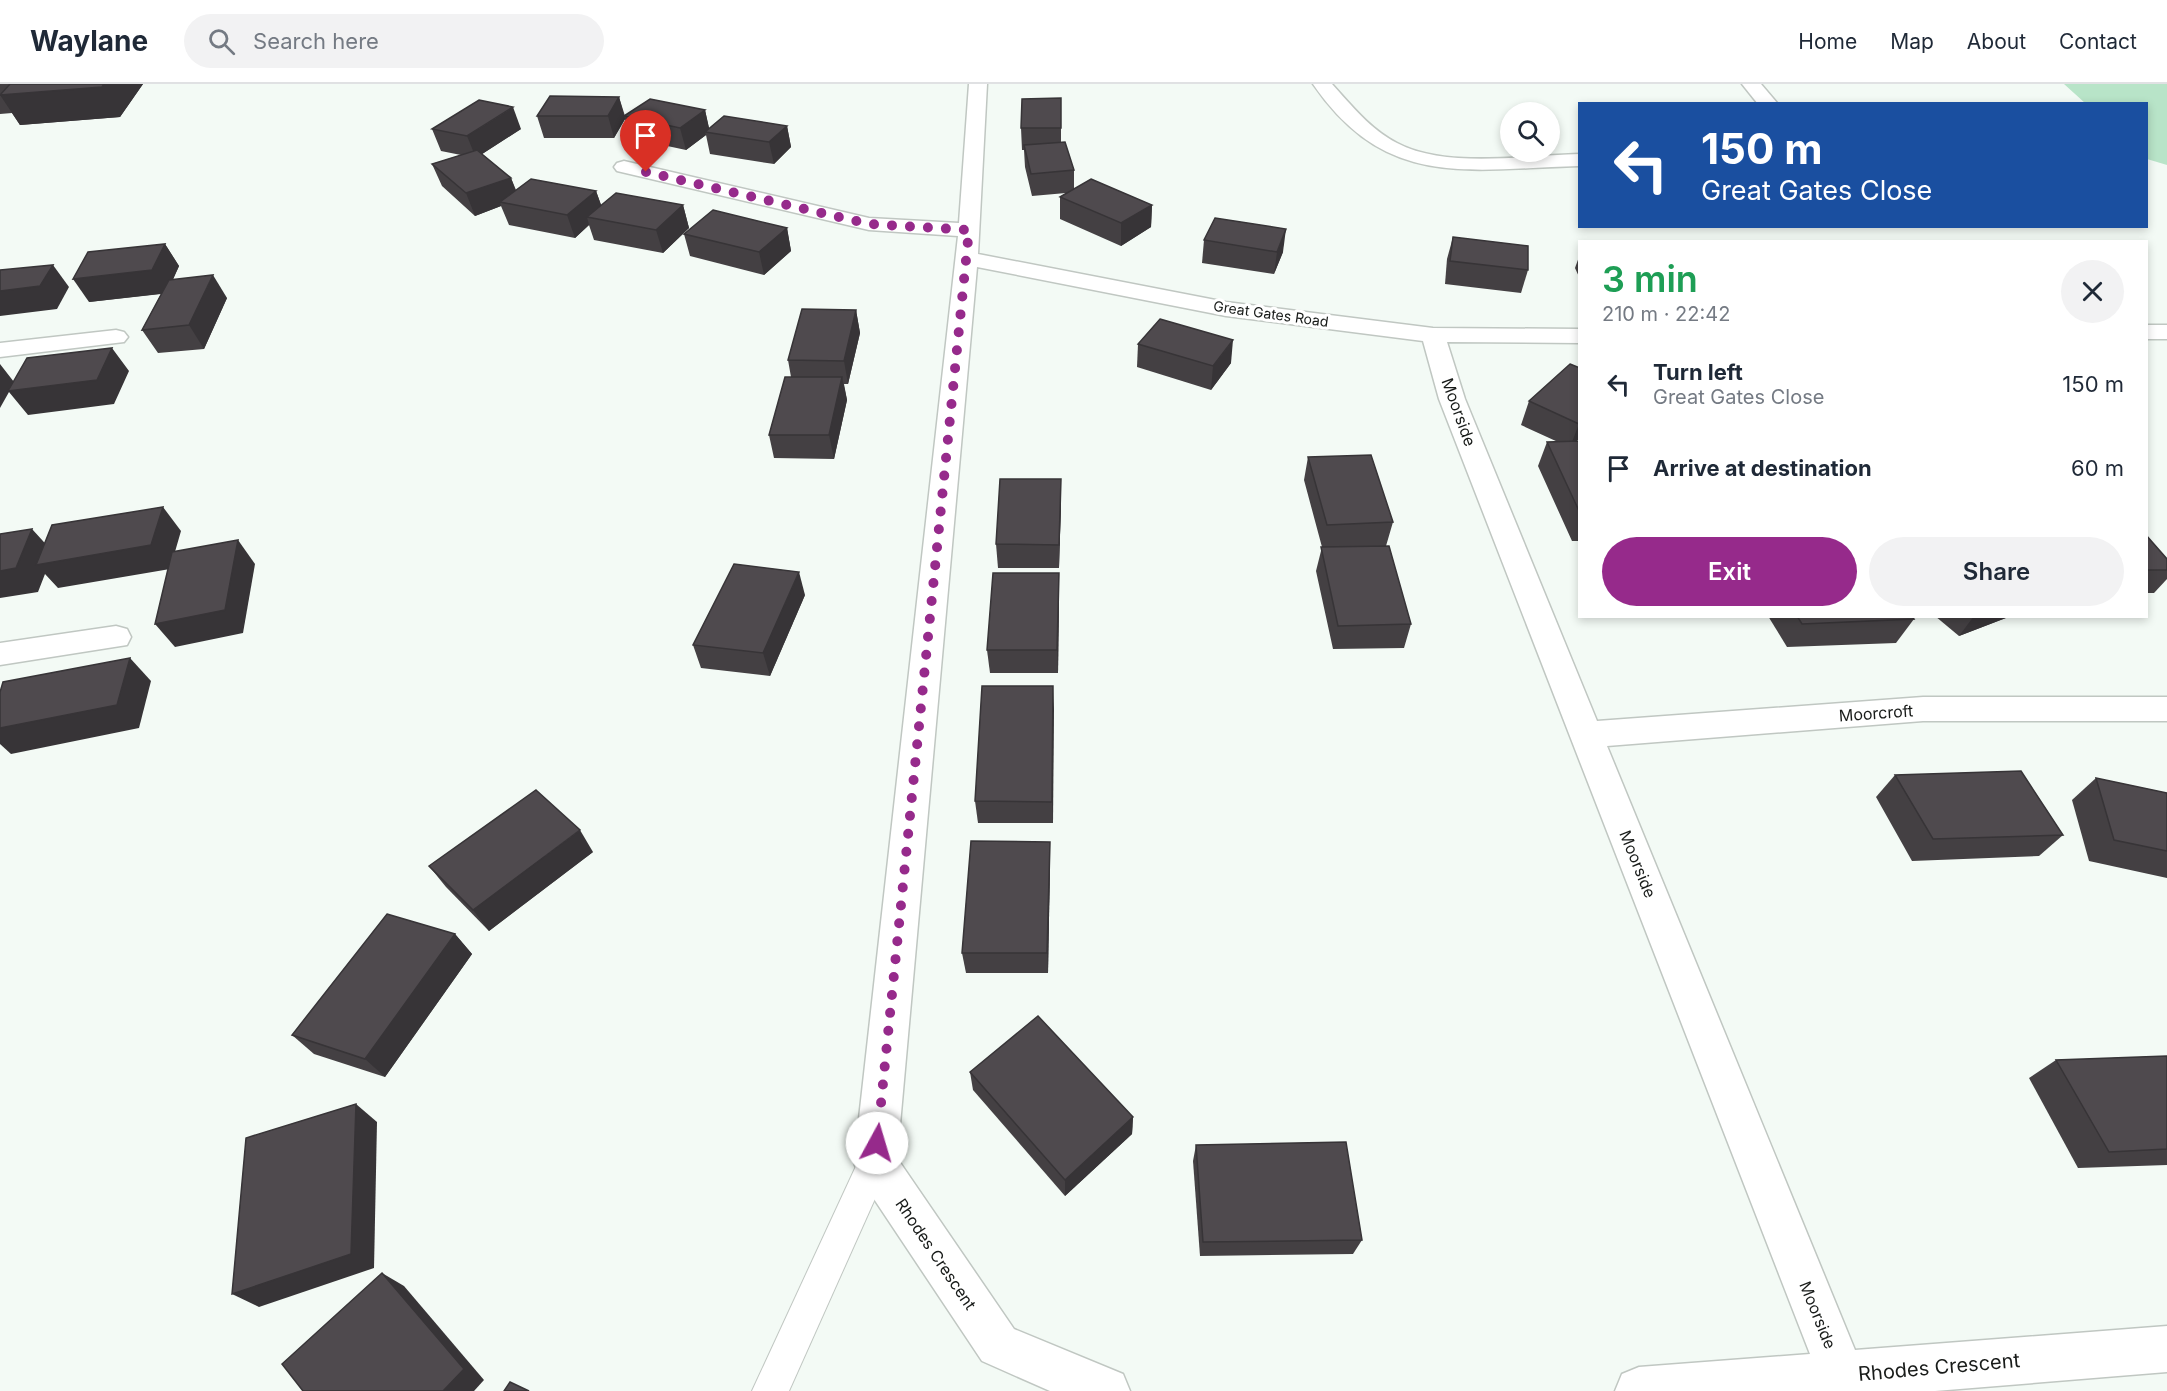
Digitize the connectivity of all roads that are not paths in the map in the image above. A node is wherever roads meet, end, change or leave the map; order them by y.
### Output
1 (978, 84) edge
2 (1322, 84) edge
3 (1751, 84) edge
4 (1767, 102) edge
5 (1578, 160) edge
6 (624, 167) dead end
7 (967, 244) junction
8 (2167, 332) edge
9 (2148, 333) edge
10 (1433, 335) junction
11 (1578, 336) edge
12 (116, 337) dead end
13 (0, 350) edge
14 (116, 636) dead end
15 (0, 654) edge
16 (2167, 709) edge
17 (1587, 735) junction
18 (874, 1163) junction
19 (2167, 1349) edge
20 (1845, 1383) edge
21 (770, 1391) edge
22 (1106, 1391) edge
23 (1639, 1391) edge

1 - 7 street
2 - 5 street
3 - 4 street
6 - 7 street, Great Gates Road
7 - 10 street, Great Gates Road
7 - 18 street
8 - 9 street
10 - 11 street, Great Gates Road
10 - 17 street, Moorside
12 - 13 street
14 - 15 street
16 - 17 street, Moorcroft
17 - 20 street, Moorside
18 - 21 lane
18 - 22 street, Rhodes Crescent
19 - 20 street, Rhodes Crescent
20 - 23 street, Rhodes Crescent

